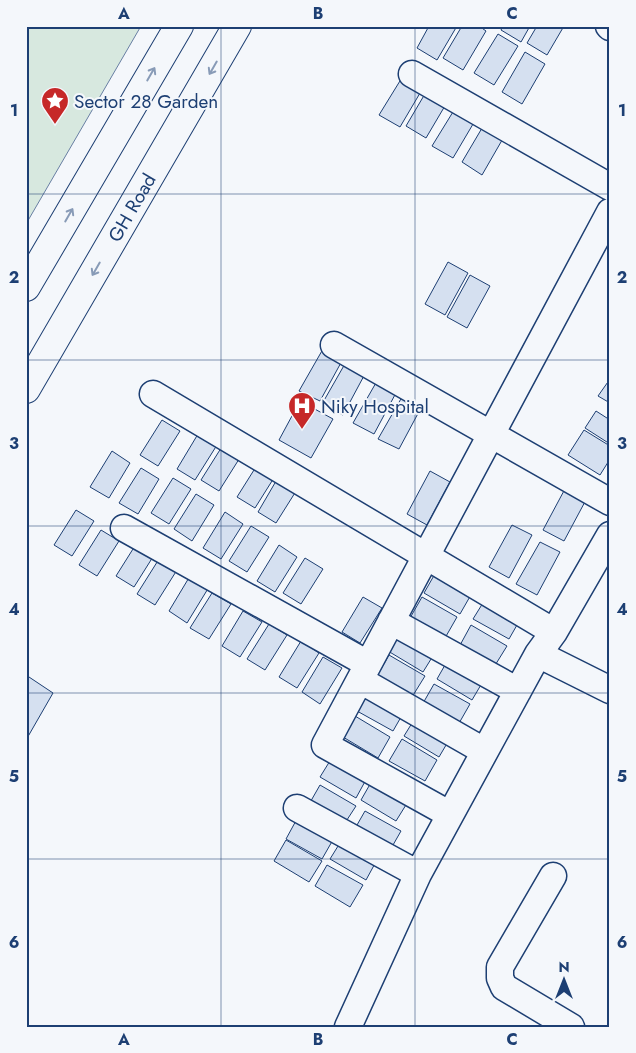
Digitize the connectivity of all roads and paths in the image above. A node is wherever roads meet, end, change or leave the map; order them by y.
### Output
1 (179, 26) edge
2 (237, 26) edge
3 (412, 74) dead end
4 (610, 187) edge
5 (610, 212) edge
6 (26, 287) edge
7 (334, 345) dead end
8 (26, 389) edge
9 (152, 394) dead end
10 (490, 435) junction
11 (610, 502) edge
12 (124, 528) dead end
13 (610, 535) edge
14 (425, 555) junction
15 (391, 620) junction
16 (554, 632) junction
17 (538, 654) junction
18 (364, 672) junction
19 (610, 690) edge
20 (518, 691) junction
21 (484, 751) junction
22 (297, 808) dead end
23 (449, 814) junction
24 (418, 874) junction
25 (553, 876) dead end
26 (348, 1027) edge
27 (571, 1027) edge

6 -> 1 main road
2 -> 8 main road, GH Road
3 - 4 street
5 - 10 street
7 - 10 street
9 - 14 street
10 - 11 street
10 - 14 street
12 - 18 street
13 - 16 street
14 - 15 street
14 - 16 street
15 - 18 street
15 - 20 street
16 - 17 street
17 - 19 street
17 - 20 street
18 - 21 street
18 - 23 street
20 - 21 street
21 - 23 street
22 - 24 street
23 - 24 street
24 - 26 street
25 - 27 street

